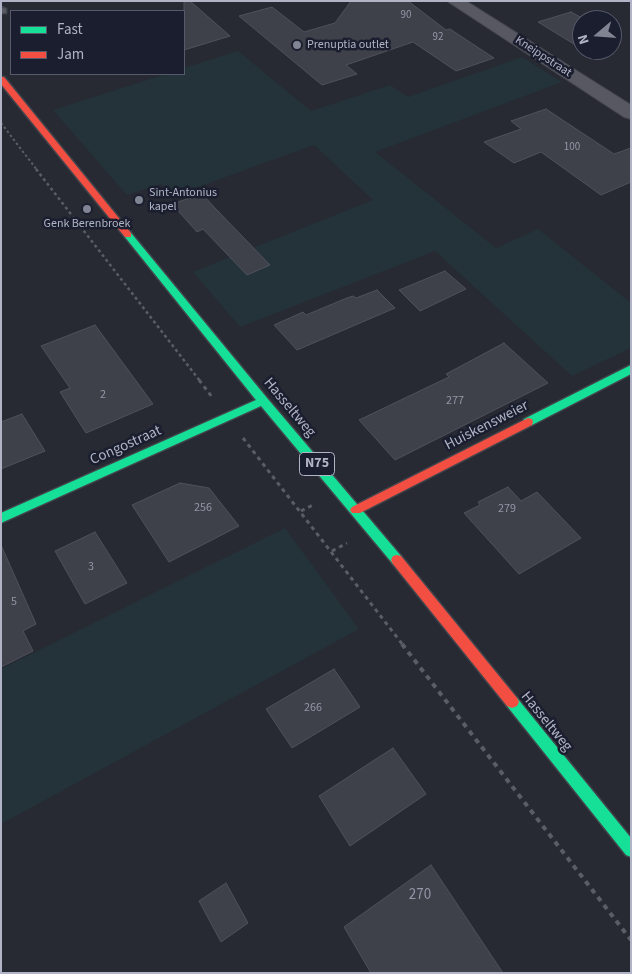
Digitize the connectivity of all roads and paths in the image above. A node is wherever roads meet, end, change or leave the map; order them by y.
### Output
1 (455, 1) edge
2 (1, 79) edge
3 (631, 113) edge
4 (1, 123) edge
5 (631, 369) edge
6 (214, 400) dead end
7 (263, 401) junction
8 (240, 433) dead end
9 (356, 510) junction
10 (1, 518) edge
11 (631, 850) edge
12 (631, 940) edge

1 - 3 street, Kneippstraat
2 - 7 main road, Hasseltweg / N75
4 - 6 path
5 - 9 main road, Huiskensweier
7 - 9 main road, Hasseltweg / N75
7 - 10 main road, Congostraat
8 - 12 path
9 - 11 main road, Hasseltweg / N75

